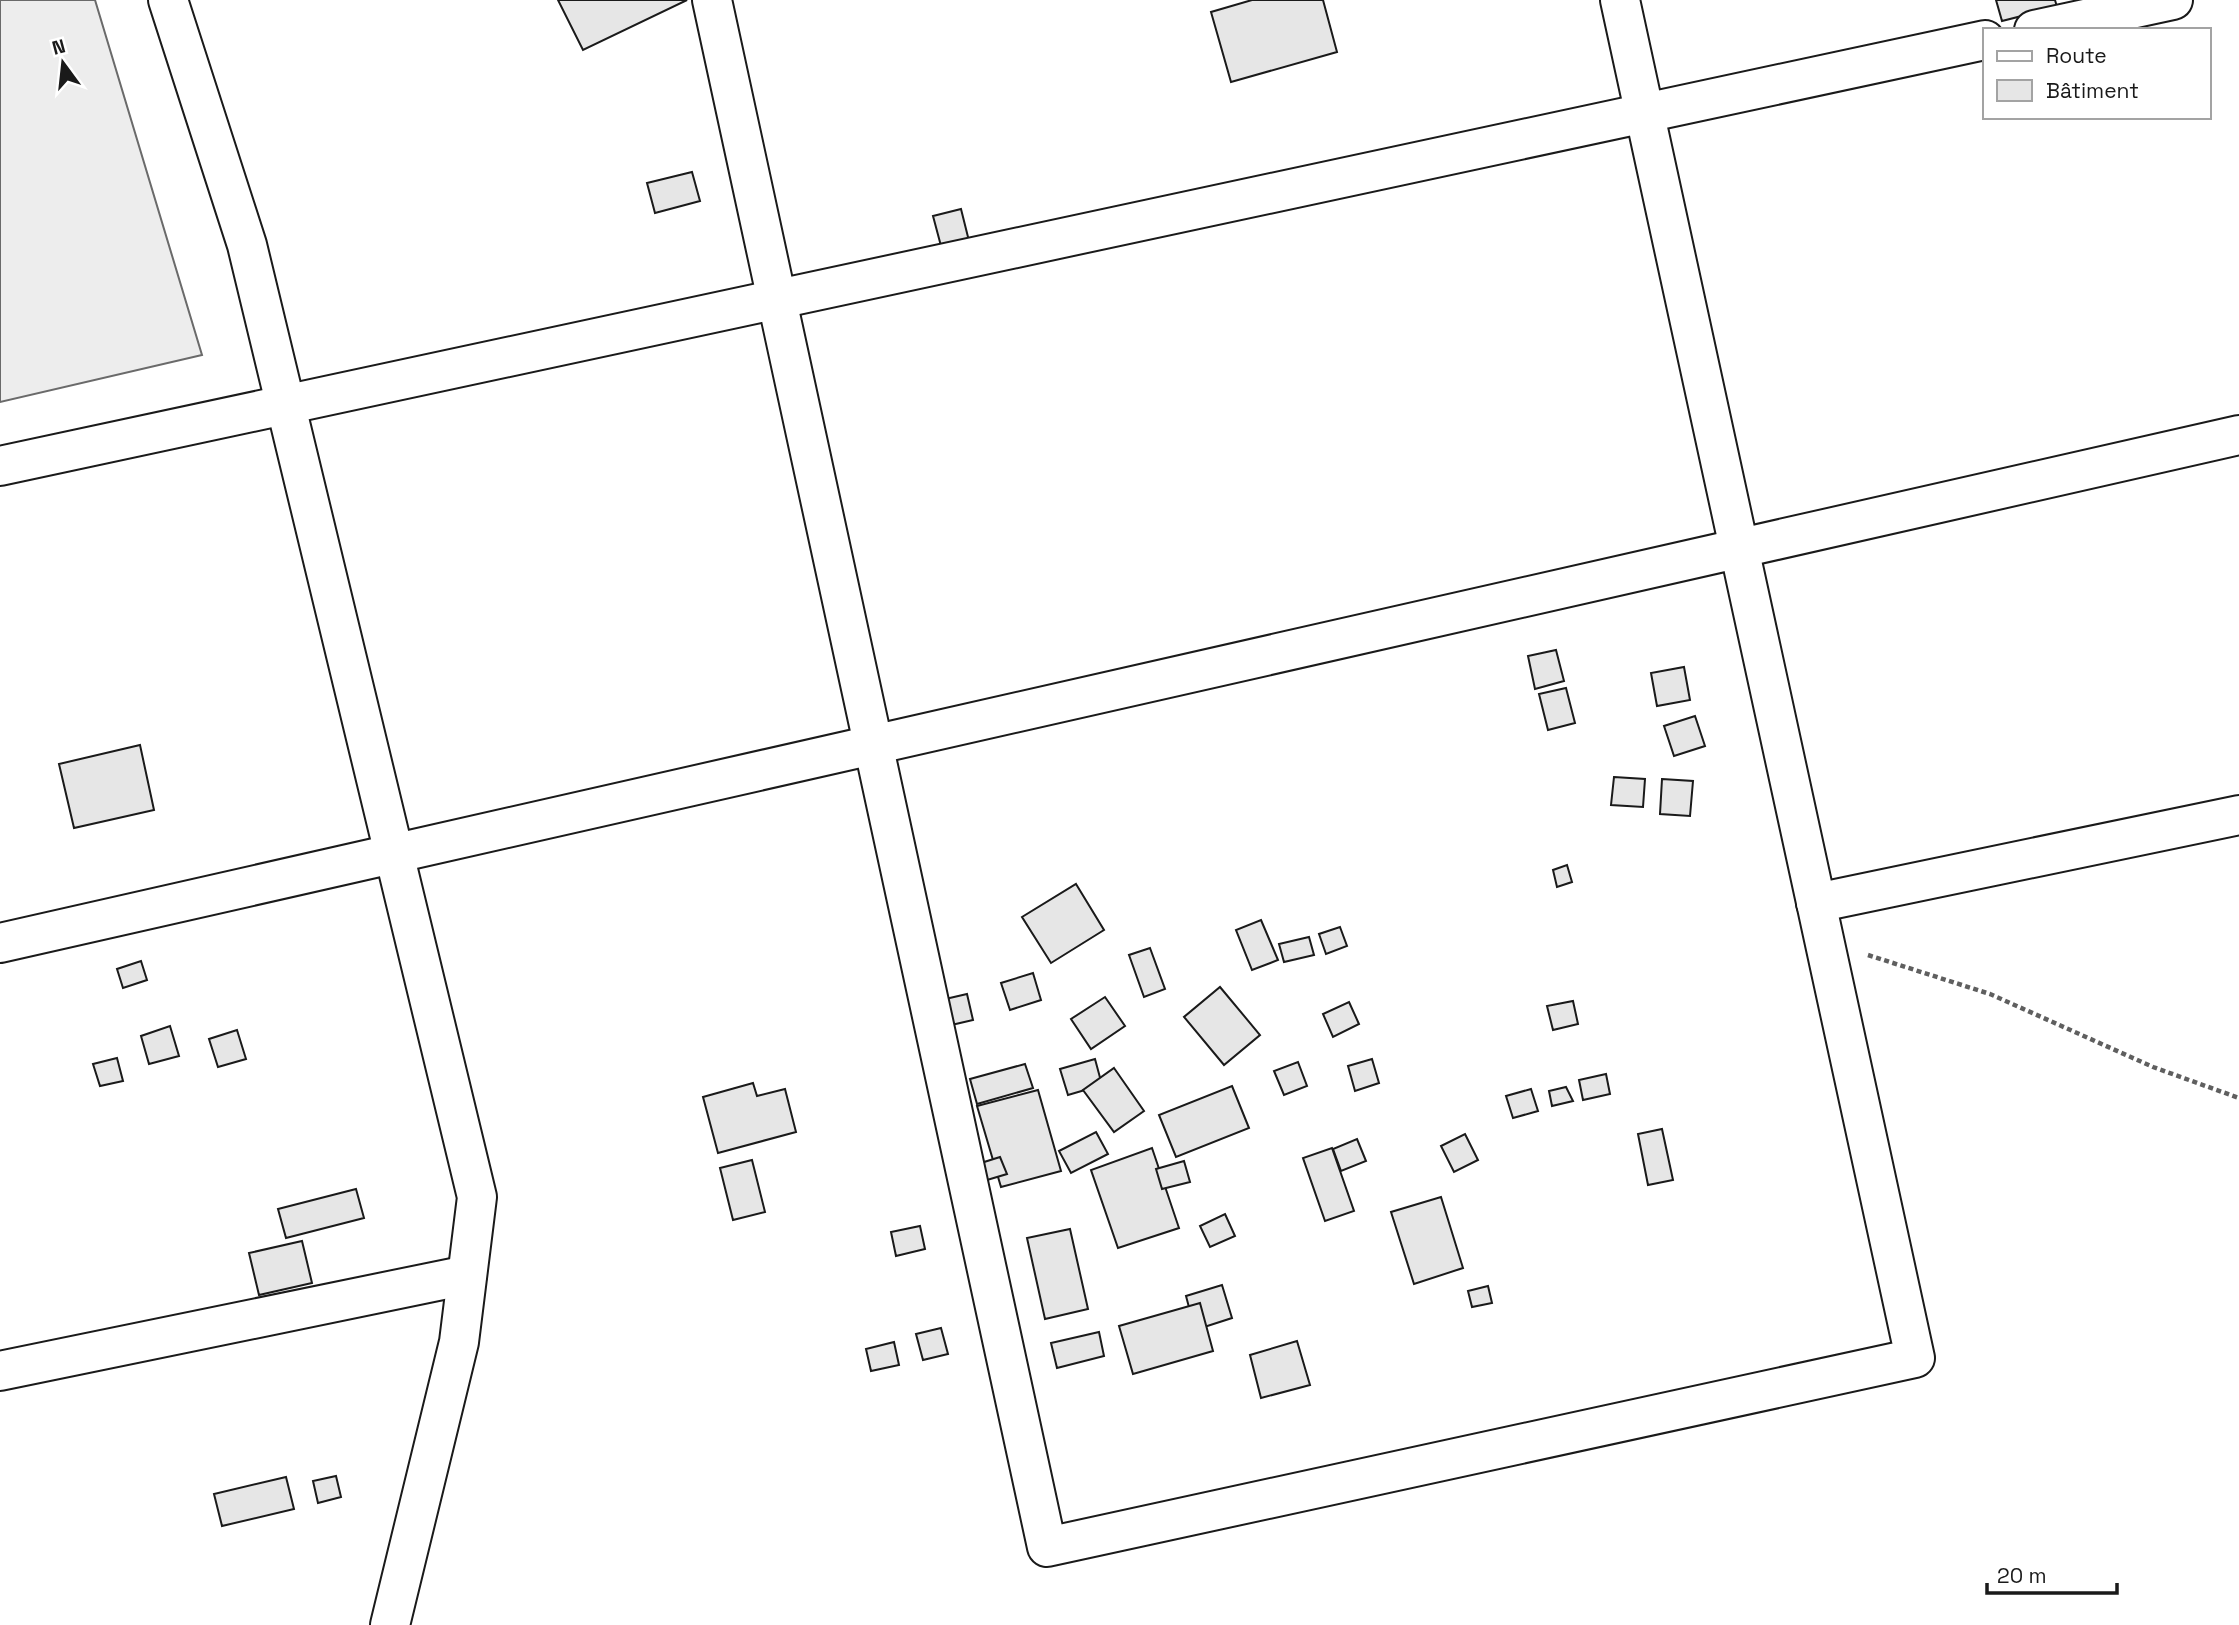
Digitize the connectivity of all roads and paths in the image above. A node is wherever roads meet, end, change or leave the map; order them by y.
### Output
1 (168, 0) edge
2 (712, 0) edge
3 (1620, 0) edge
4 (2173, 0) edge
5 (2091, 9) edge
6 (2039, 28) edge
7 (1983, 40) edge
8 (1645, 114) junction
9 (777, 299) junction
10 (285, 405) junction
11 (2239, 435) edge
12 (0, 466) edge
13 (1739, 548) junction
14 (873, 745) junction
15 (2239, 815) edge
16 (394, 854) junction
17 (1816, 903) junction
18 (1824, 941) junction
19 (0, 943) edge
20 (2239, 1098) edge
21 (467, 1275) junction
22 (0, 1371) edge
23 (390, 1625) edge

1 - 10 street
2 - 9 street
3 - 8 street
4 - 5 street
5 - 6 street
7 - 8 street
8 - 9 street
8 - 13 street
9 - 10 street
9 - 14 street
10 - 12 street
10 - 16 street
11 - 13 street
13 - 14 street
13 - 17 street
14 - 16 street
14 - 18 street
15 - 17 street
16 - 19 street
16 - 21 street
17 - 18 street
18 - 20 path
21 - 22 street
21 - 23 street

